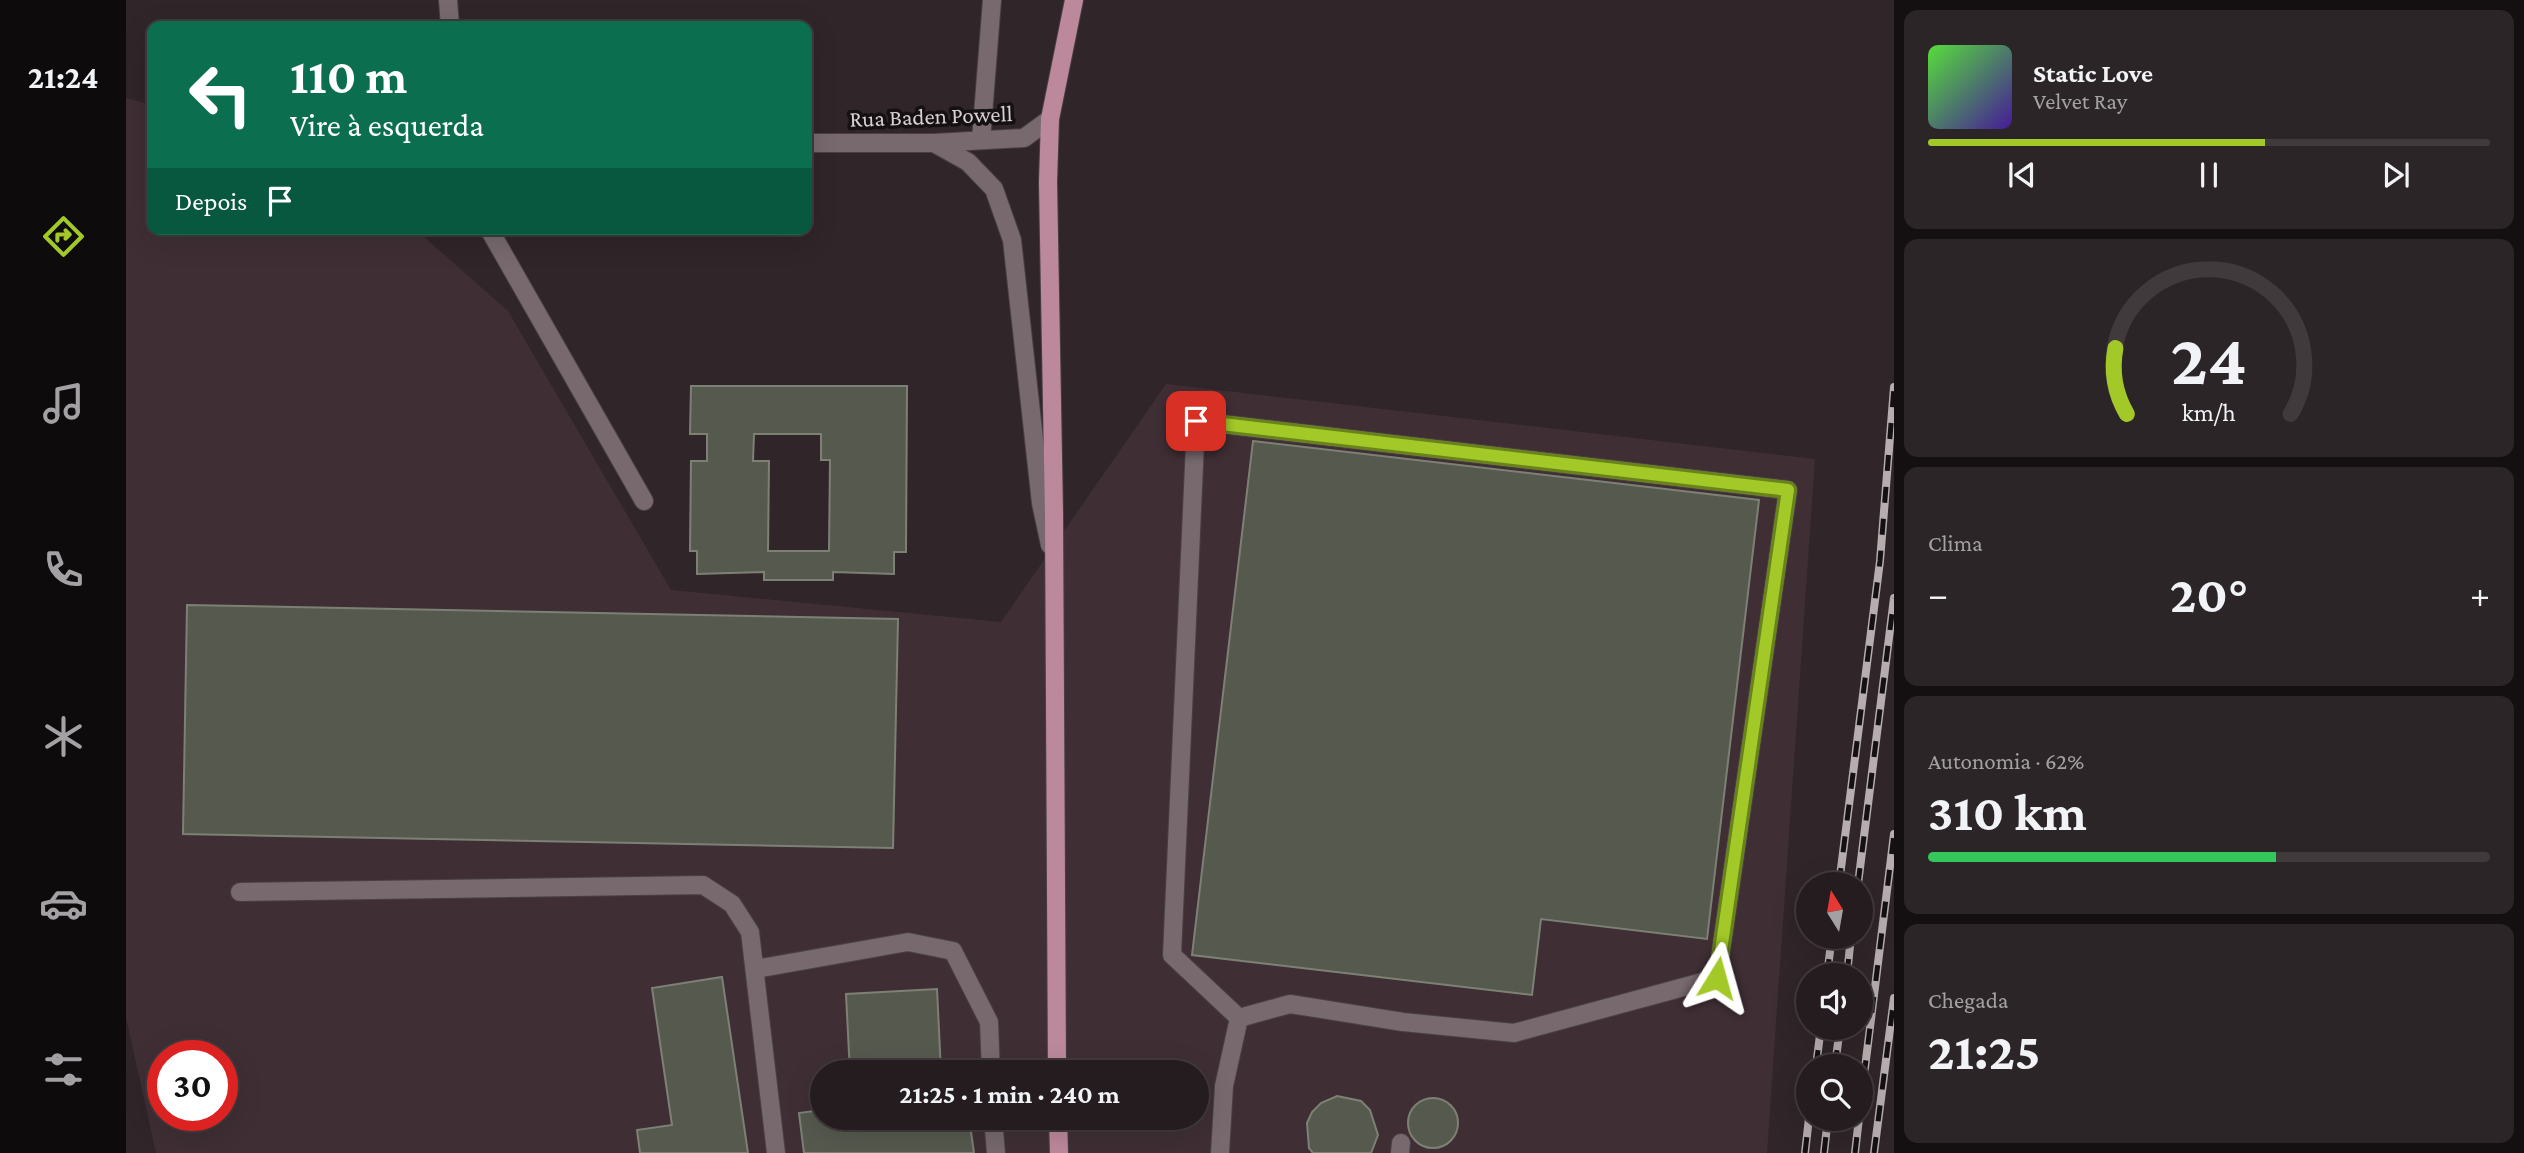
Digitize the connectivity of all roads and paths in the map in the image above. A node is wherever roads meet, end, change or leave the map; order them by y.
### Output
1 (448, 0) edge
2 (992, 0) edge
3 (1074, 0) edge
4 (450, 21) edge
5 (1050, 119) junction
6 (981, 140) junction
7 (812, 143) edge
8 (934, 143) junction
9 (492, 235) edge
10 (644, 501) dead end
11 (1054, 567) junction
12 (240, 892) dead end
13 (755, 969) junction
14 (1239, 1018) junction
15 (990, 1060) edge
16 (1057, 1060) edge
17 (994, 1130) edge
18 (1058, 1130) edge
19 (776, 1153) edge
20 (996, 1153) edge
21 (1059, 1153) edge
22 (1220, 1153) edge

1 - 4 street
2 - 6 street
3 - 5 main road
5 - 6 street, Rua Baden Powell
5 - 11 main road
6 - 8 street, Rua Baden Powell
7 - 8 street, Rua Baden Powell
8 - 11 street
9 - 10 street
11 - 16 main road
12 - 13 street
13 - 15 street
13 - 19 street
14 - 14 street
14 - 22 street
17 - 20 street
18 - 21 main road

